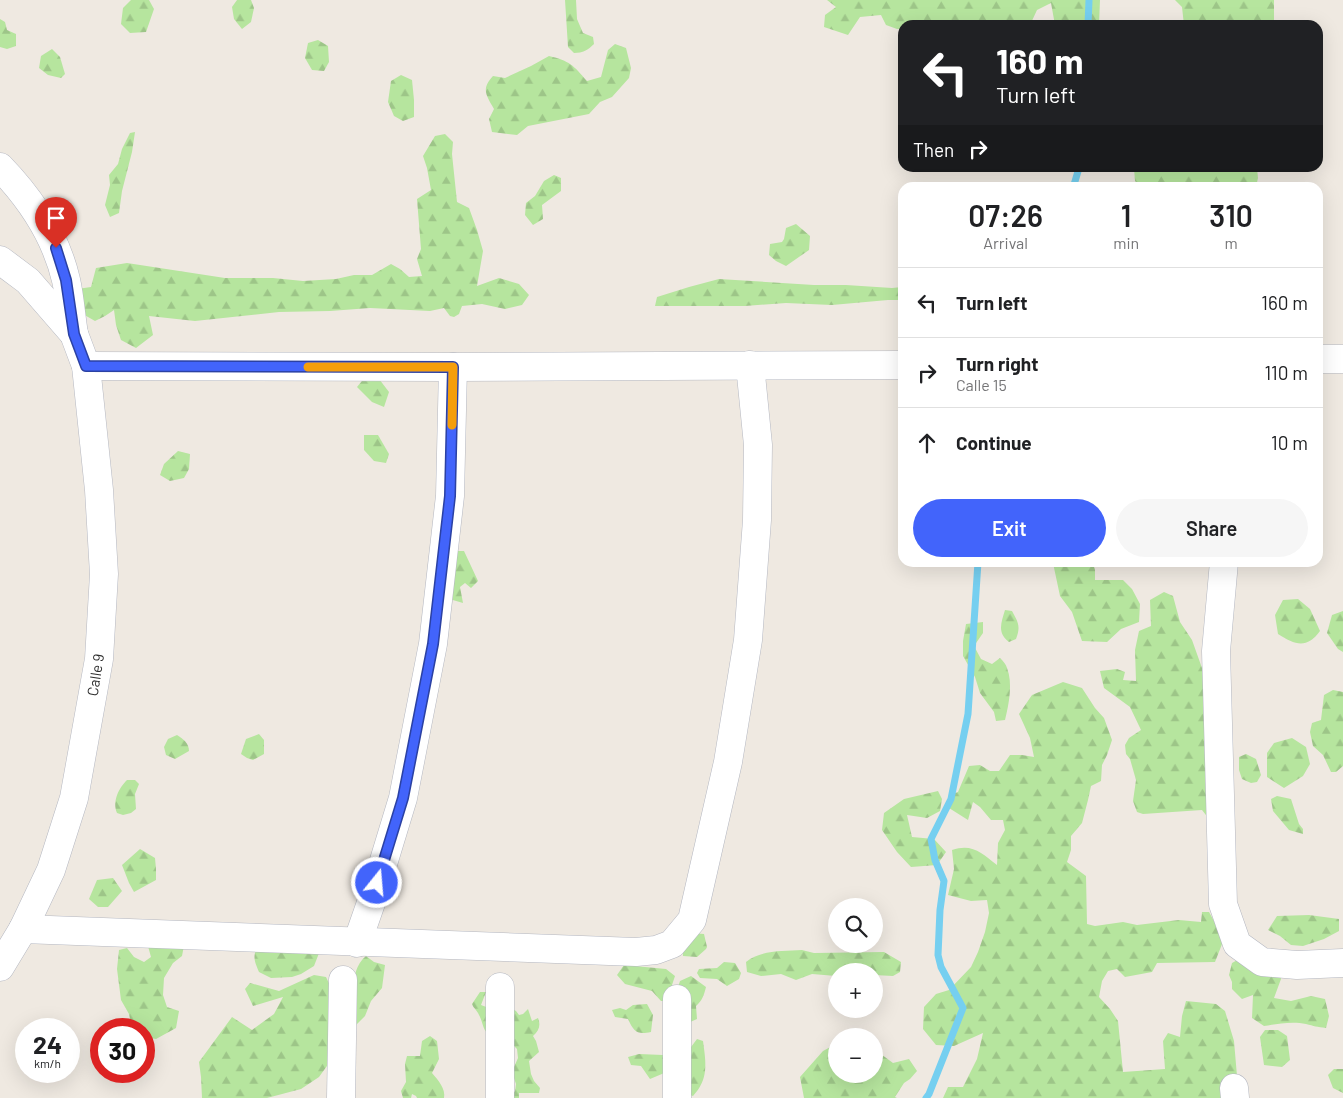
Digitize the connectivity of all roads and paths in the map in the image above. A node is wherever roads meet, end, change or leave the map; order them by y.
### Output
1 (0, 167) edge
2 (0, 260) edge
3 (74, 334) junction
4 (1323, 359) edge
5 (1343, 359) edge
6 (750, 365) junction
7 (898, 365) edge
8 (86, 366) junction
9 (453, 367) junction
10 (1224, 567) edge
11 (24, 929) junction
12 (358, 942) junction
13 (1343, 963) edge
14 (0, 967) edge
15 (343, 980) dead end
16 (500, 987) dead end
17 (677, 999) dead end
18 (341, 1098) edge
19 (500, 1098) edge
20 (678, 1098) edge

1 - 3 street
2 - 3 street
3 - 8 street, Calle 9
4 - 5 street
6 - 7 street
6 - 9 street
6 - 12 street
8 - 9 street
8 - 11 street, Calle 9
9 - 12 street
10 - 13 street
11 - 12 street
11 - 14 street, Calle 9
15 - 18 street
16 - 19 street
17 - 20 street

